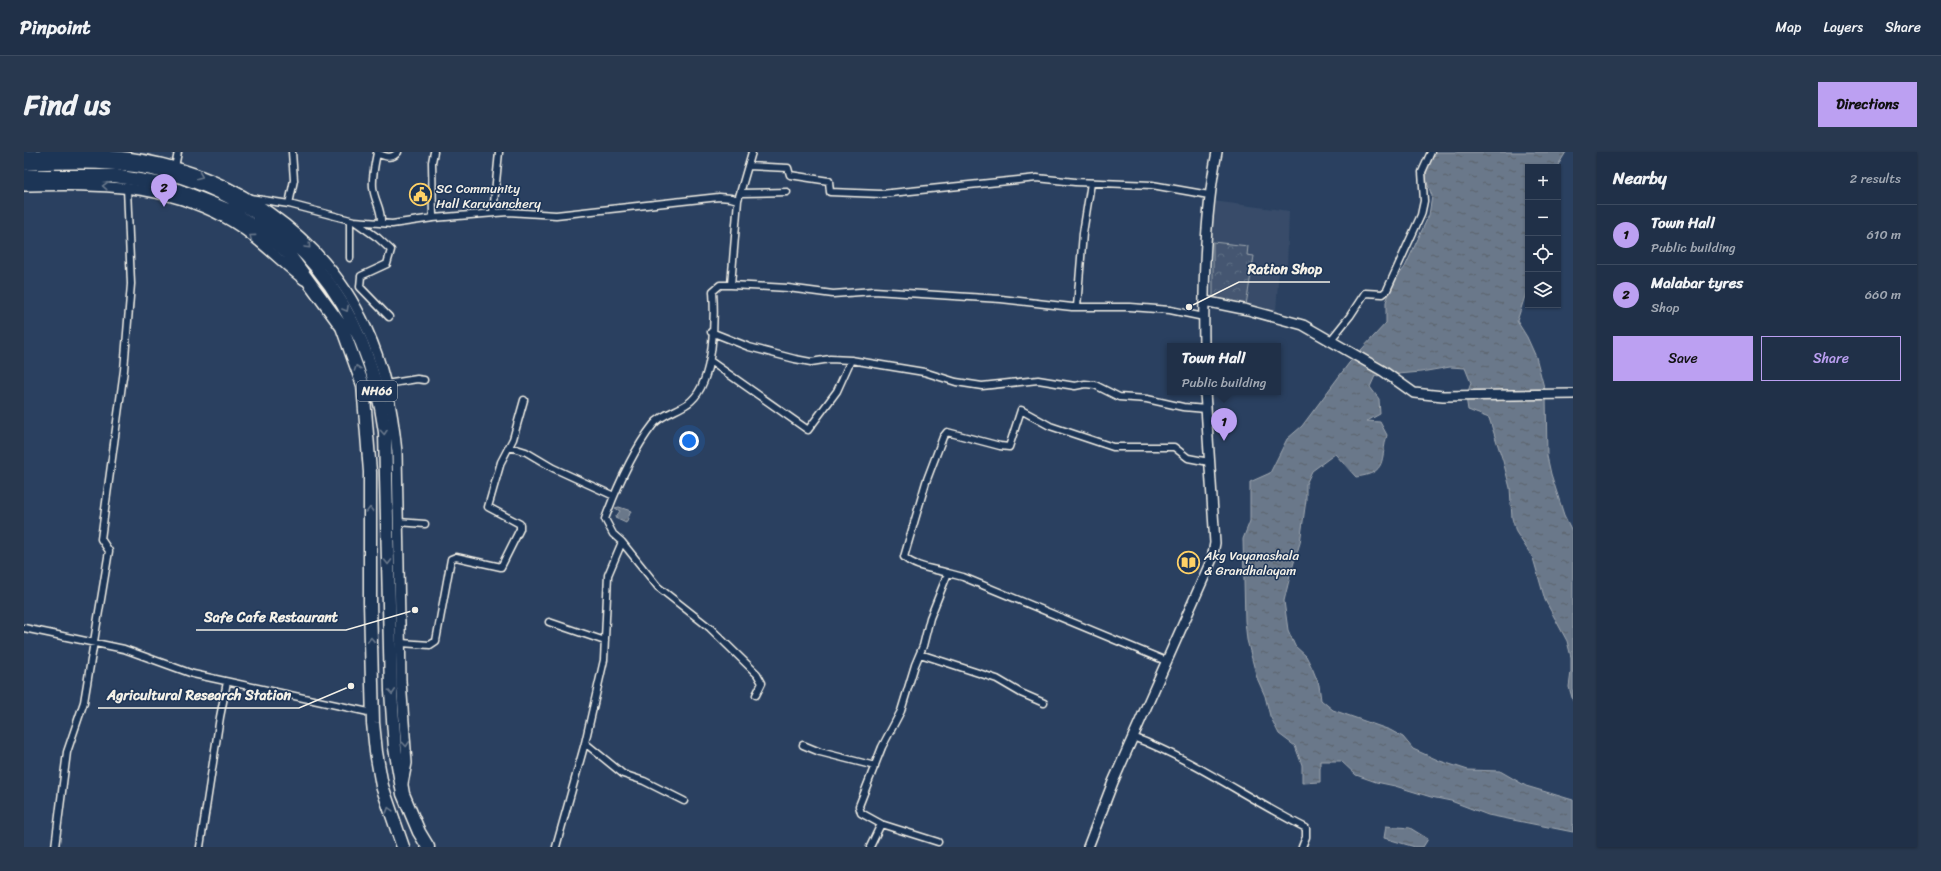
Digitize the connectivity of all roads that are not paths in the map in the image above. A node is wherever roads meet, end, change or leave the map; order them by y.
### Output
1 (178, 152) edge
2 (292, 152) edge
3 (398, 152) edge
4 (434, 152) edge
5 (499, 152) edge
6 (752, 152) edge
7 (1217, 152) edge
8 (1431, 152) edge
9 (79, 153) edge
10 (24, 155) edge
11 (24, 164) edge
12 (748, 166) junction
13 (175, 167) junction
14 (24, 176) edge
15 (1091, 183) junction
16 (24, 186) edge
17 (127, 188) junction
18 (787, 192) dead end
19 (741, 194) junction
20 (1209, 195) junction
21 (248, 198) junction
22 (738, 200) junction
23 (289, 204) junction
24 (493, 213) junction
25 (433, 218) junction
26 (352, 221) junction
27 (381, 223) junction
28 (350, 258) dead end
29 (732, 285) junction
30 (315, 288) junction
31 (1204, 301) junction
32 (1077, 307) junction
33 (389, 317) dead end
34 (1204, 317) junction
35 (711, 332) junction
36 (1330, 341) junction
37 (1204, 343) edge
38 (851, 360) junction
39 (710, 361) junction
40 (424, 380) dead end
41 (386, 384) junction
42 (1570, 394) edge
43 (1205, 395) edge
44 (524, 400) dead end
45 (1206, 409) junction
46 (510, 447) junction
47 (1209, 462) junction
48 (614, 496) junction
49 (398, 522) junction
50 (425, 524) dead end
51 (622, 542) junction
52 (948, 573) junction
53 (549, 622) dead end
54 (24, 628) edge
55 (605, 641) junction
56 (94, 642) junction
57 (401, 643) junction
58 (920, 654) junction
59 (1166, 660) junction
60 (227, 682) junction
61 (756, 696) dead end
62 (1044, 703) dead end
63 (373, 713) junction
64 (1133, 737) junction
65 (584, 743) junction
66 (803, 745) dead end
67 (875, 766) junction
68 (402, 788) junction
69 (684, 801) dead end
70 (881, 824) junction
71 (938, 842) dead end
72 (55, 847) edge
73 (200, 847) edge
74 (402, 847) edge
75 (428, 847) edge
76 (556, 847) edge
77 (870, 847) edge
78 (1088, 847) edge
79 (1302, 847) edge

1 - 13 street
2 - 23 street
3 - 27 street
4 - 25 street
5 - 24 street
6 - 12 street
7 - 20 street
8 - 36 street
9 - 10 street
9 - 13 street
11 -> 68 highway, NH66
12 - 15 street
12 - 19 street
13 -> 21 street
14 - 30 highway, NH66
15 - 20 street
15 - 32 street
17 -> 16 street
30 -> 17 street
17 - 56 street
18 - 19 street
19 - 22 street
20 - 31 street
21 - 23 street
21 -> 41 street
22 - 24 street
22 - 29 street
23 - 26 street
24 - 25 street
25 - 27 street
26 - 27 street
26 - 28 street
26 - 33 street
29 - 32 street
29 - 35 street
63 -> 30 highway, NH66
31 - 34 street
31 - 36 street
32 - 34 street
34 - 37 street
35 - 38 street
35 - 39 street
36 - 42 street
38 - 39 street
38 - 45 street
39 - 48 street
40 - 41 street
41 - 49 street
43 - 45 street
44 - 46 street
45 - 47 street
46 - 48 street
46 - 57 street
47 - 52 street
47 - 59 street
48 - 51 street
49 - 50 street
49 - 57 street
51 - 55 street
51 - 61 street
52 - 58 street
52 - 59 street
53 - 55 street
54 - 56 street
55 - 65 street
56 - 60 street
56 - 72 street
57 -> 68 street
58 - 62 street
58 - 67 street
59 - 64 street
60 - 63 street
60 - 73 street
74 -> 63 highway, NH66
64 - 78 street
64 - 79 street
65 - 69 street
65 - 76 street
66 - 67 street
67 - 70 street
68 - 75 highway, NH66
70 - 71 street
70 - 77 street

